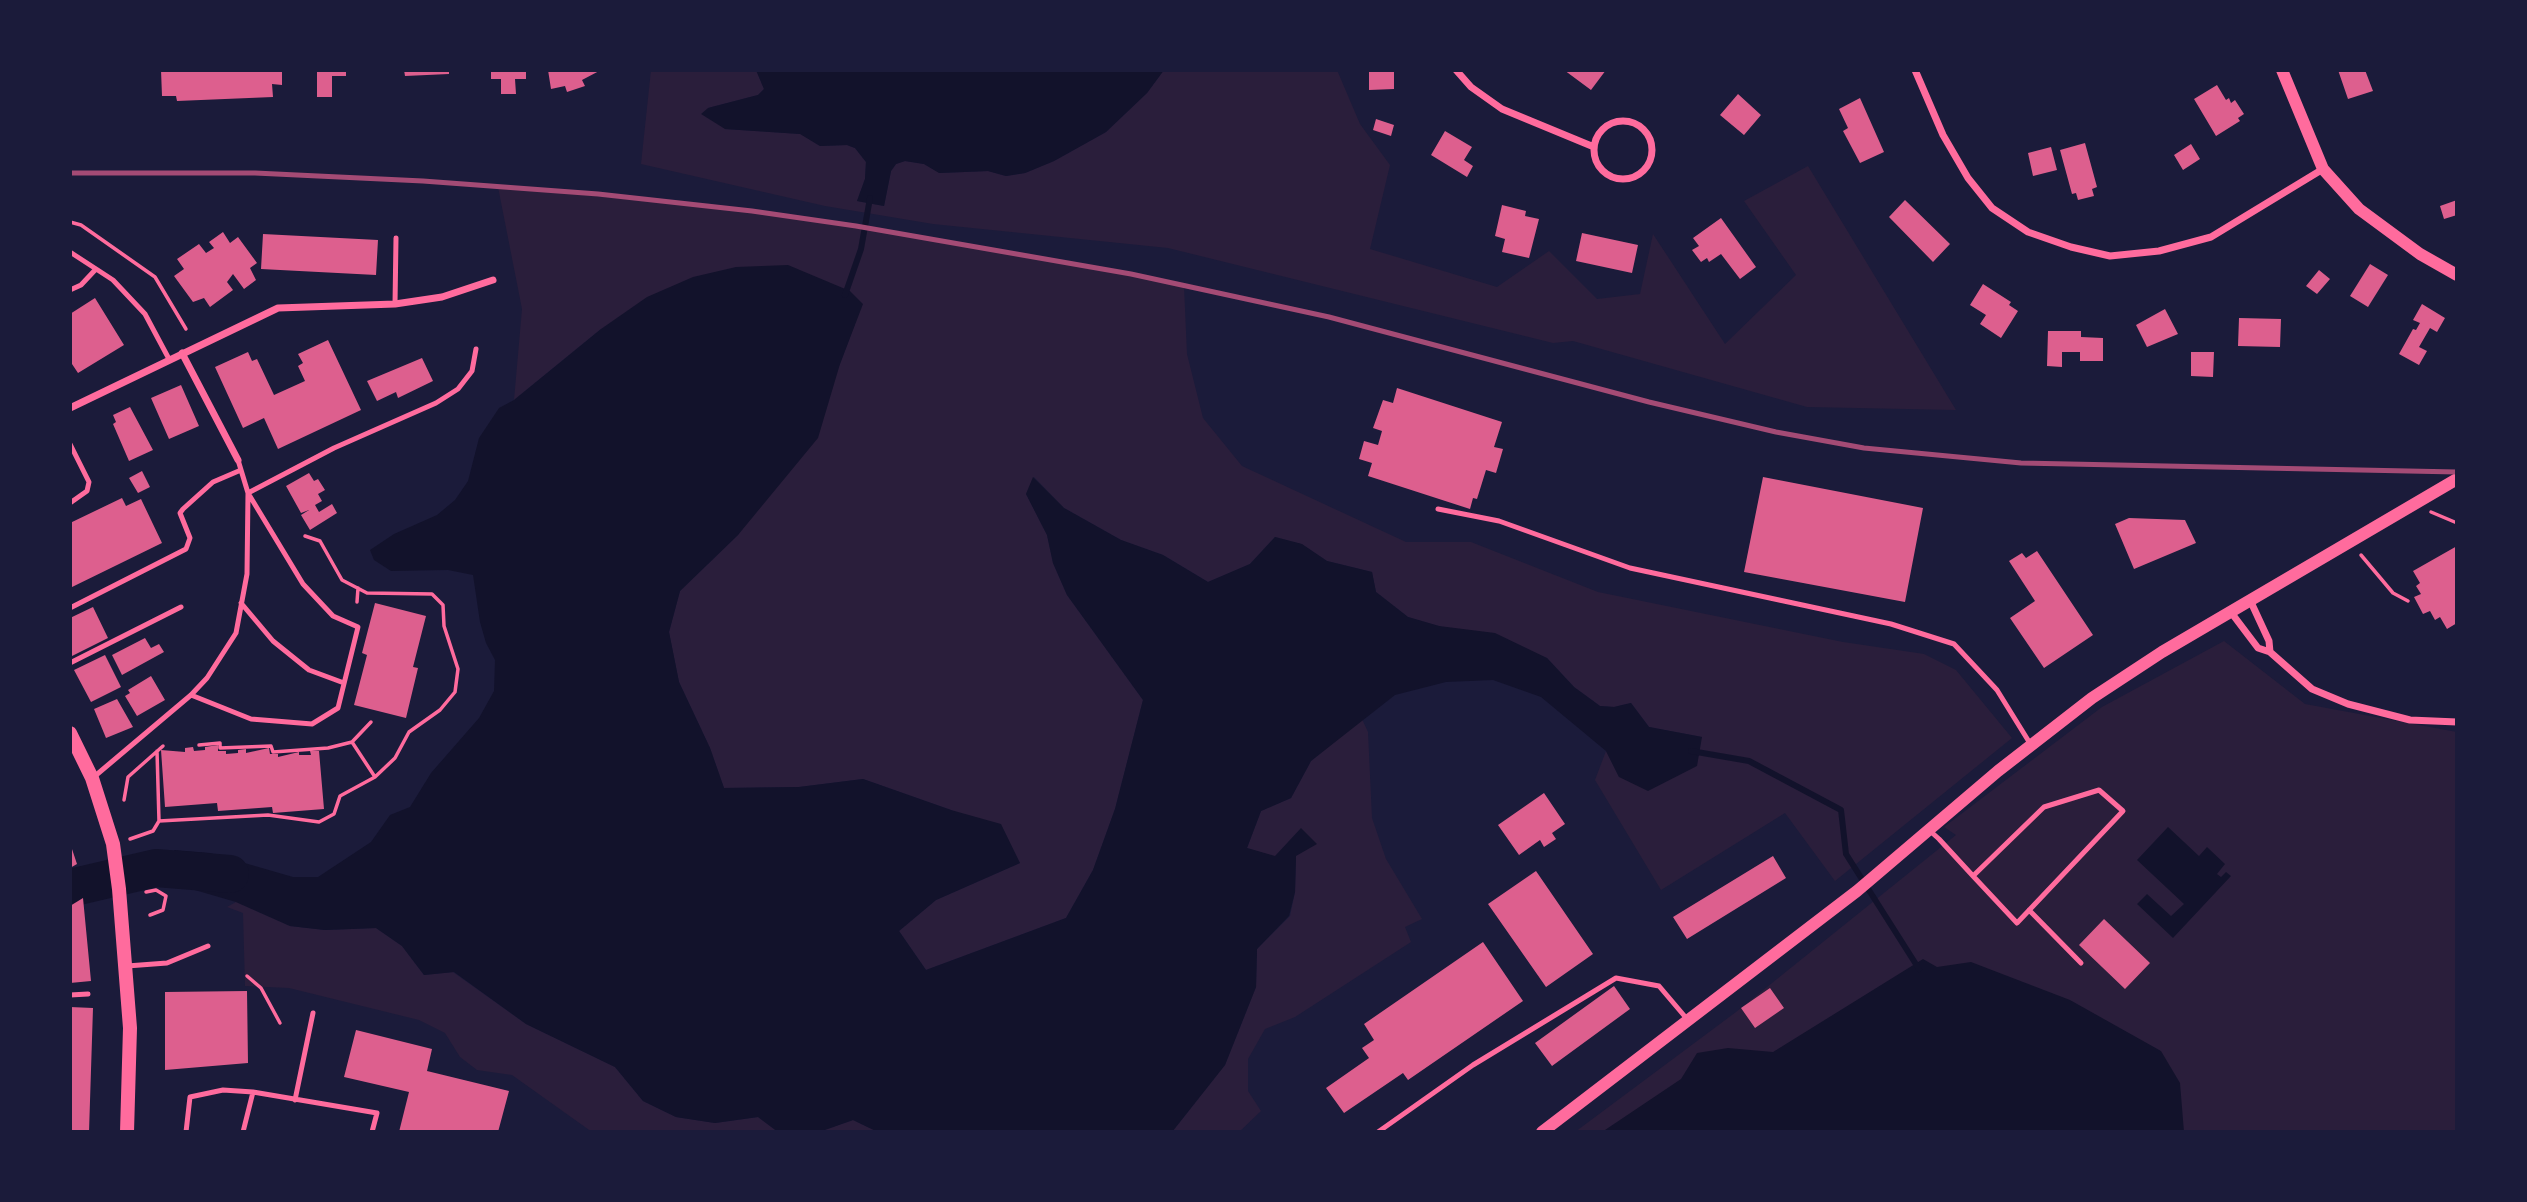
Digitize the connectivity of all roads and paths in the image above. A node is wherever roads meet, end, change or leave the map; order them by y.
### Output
1 (1456, 70) edge
2 (1915, 70) edge
3 (2282, 70) edge
4 (1594, 147) junction
5 (2323, 169) junction
6 (70, 222) edge
7 (396, 238) dead end
8 (70, 252) edge
9 (96, 269) junction
10 (2457, 275) edge
11 (493, 280) dead end
12 (70, 290) edge
13 (395, 304) junction
14 (187, 329) dead end
15 (476, 349) dead end
16 (183, 353) junction
17 (169, 359) junction
18 (70, 408) edge
19 (70, 444) edge
20 (237, 460) joint
21 (241, 470) junction
22 (2457, 479) edge
23 (248, 493) junction
24 (70, 503) edge
25 (1438, 509) dead end
26 (2429, 511) dead end
27 (2457, 523) edge
28 (2357, 551) dead end
29 (358, 588) dead end
30 (2250, 600) junction
31 (357, 601) dead end
32 (2408, 601) dead end
33 (241, 603) junction
34 (181, 607) dead end
35 (70, 608) edge
36 (2230, 611) junction
37 (2270, 652) junction
38 (70, 663) edge
39 (344, 683) junction
40 (191, 695) junction
41 (371, 722) dead end
42 (2457, 722) edge
43 (70, 733) edge
44 (352, 742) junction
45 (199, 745) dead end
46 (2031, 745) junction
47 (163, 746) dead end
48 (157, 751) junction
49 (375, 777) dead end
50 (92, 778) junction
51 (124, 800) dead end
52 (159, 821) dead end
53 (1930, 830) junction
54 (1973, 876) junction
55 (146, 892) dead end
56 (2029, 910) junction
57 (150, 915) dead end
58 (208, 946) dead end
59 (2081, 963) dead end
60 (127, 966) junction
61 (247, 976) dead end
62 (88, 994) dead end
63 (70, 996) edge
64 (313, 1013) dead end
65 (1689, 1022) junction
66 (280, 1023) dead end
67 (253, 1093) junction
68 (295, 1100) junction
69 (127, 1132) edge
70 (186, 1132) edge
71 (243, 1132) edge
72 (372, 1132) edge
73 (1378, 1132) edge
74 (1542, 1132) edge

1 - 4 street
2 - 5 street
3 - 5 street
4 - 4 street
5 - 10 street
6 - 14 path
7 - 13 lane
8 - 9 lane
9 - 12 lane
9 - 17 lane
11 - 13 street
13 - 16 street
15 - 23 lane
16 - 17 street
16 - 20 street
17 - 18 street
19 - 24 lane
20 - 21 lane
21 - 23 lane
21 - 35 lane
22 - 30 street
23 - 33 lane
23 - 39 lane
25 - 46 lane
26 - 27 path
28 - 32 path
29 - 31 path
30 - 36 street
30 - 37 street
33 - 39 lane
33 - 40 lane
34 - 38 lane
36 - 37 street
36 - 46 street
37 - 42 street
39 - 40 lane
40 - 50 lane
41 - 44 path
43 - 50 main road
44 - 45 path
44 - 49 path
46 - 53 street
47 - 48 path
48 - 51 path
48 - 52 path
50 - 60 main road
53 - 54 lane
53 - 65 street
54 - 56 lane
54 - 56 lane
55 - 57 path
56 - 59 lane
58 - 60 lane
60 - 69 main road
61 - 66 path
62 - 63 lane
64 - 68 lane
65 - 73 lane
65 - 74 street
67 - 68 lane
67 - 70 lane
67 - 71 lane
68 - 72 lane

